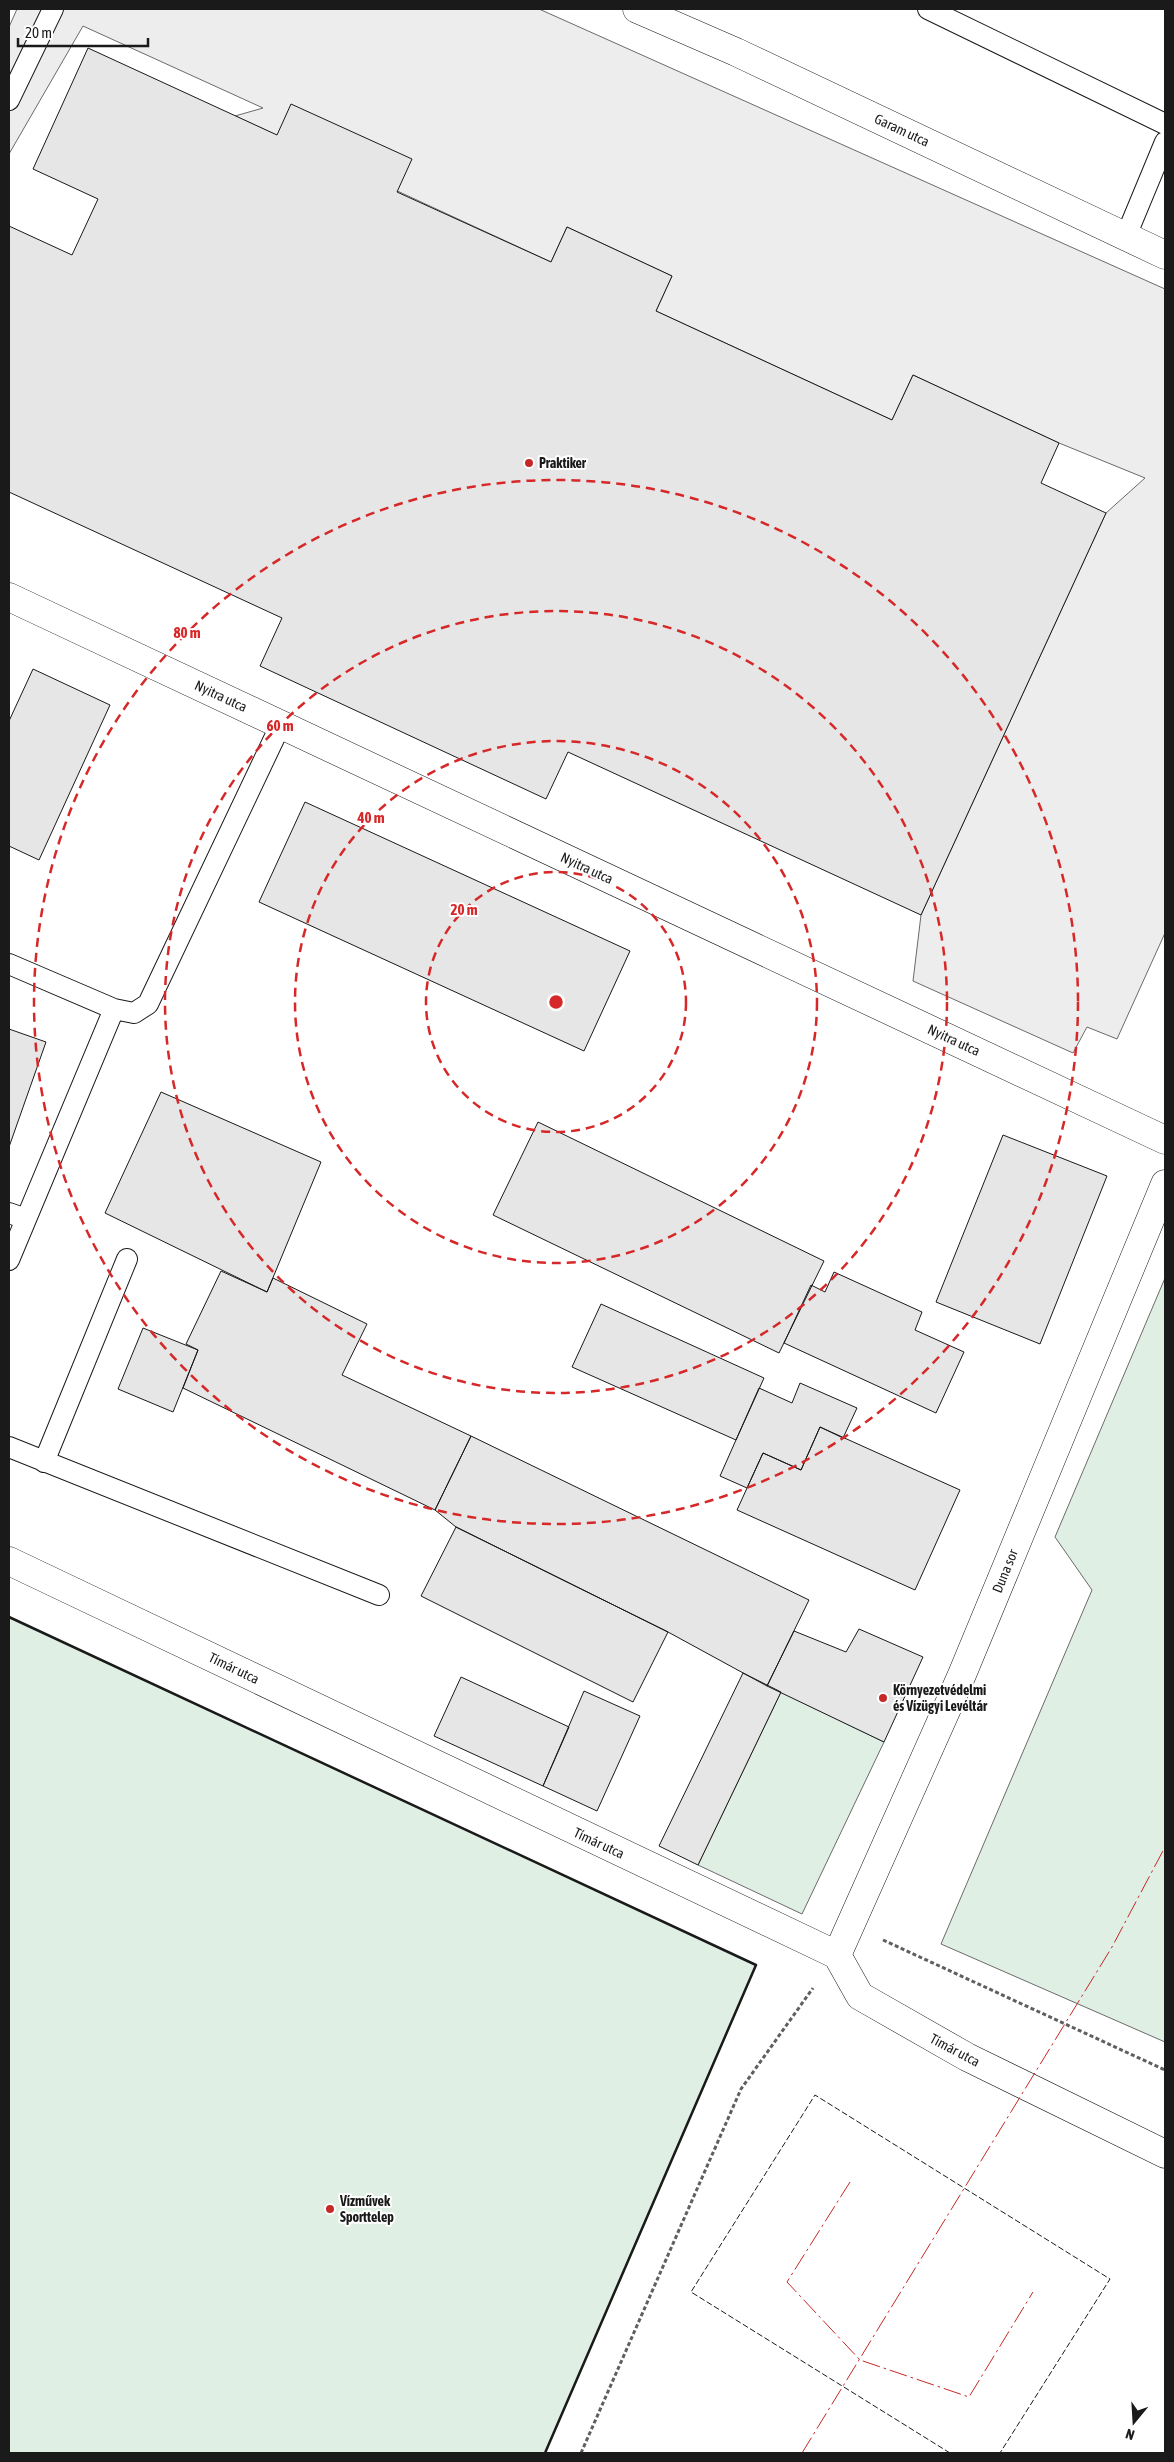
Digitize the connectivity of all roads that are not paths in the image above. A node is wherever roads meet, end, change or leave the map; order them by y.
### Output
1 (53, 9) edge
2 (638, 9) edge
3 (928, 9) edge
4 (9, 100) edge
5 (1165, 124) edge
6 (1165, 142) edge
7 (1126, 236) junction
8 (1165, 254) edge
9 (9, 597) edge
10 (281, 724) junction
11 (9, 964) edge
12 (114, 1009) junction
13 (1165, 1140) edge
14 (1165, 1184) edge
15 (18, 1216) edge
16 (127, 1259) dead end
17 (9, 1260) edge
18 (9, 1447) edge
19 (44, 1462) junction
20 (9, 1561) edge
21 (379, 1595) dead end
22 (837, 1955) junction
23 (1165, 2154) edge

1 - 4 lane
2 - 7 street, Garam utca
3 - 5 lane
6 - 7 lane
7 - 8 street, Garam utca
9 - 10 street, Nyitra utca
10 - 12 lane
10 - 13 street, Nyitra utca
11 - 12 lane
12 - 15 lane
14 - 22 street, Duna sor
15 - 17 lane
16 - 19 lane
18 - 19 lane
19 - 21 lane
20 - 22 street, Tímár utca
22 - 23 street, Tímár utca

